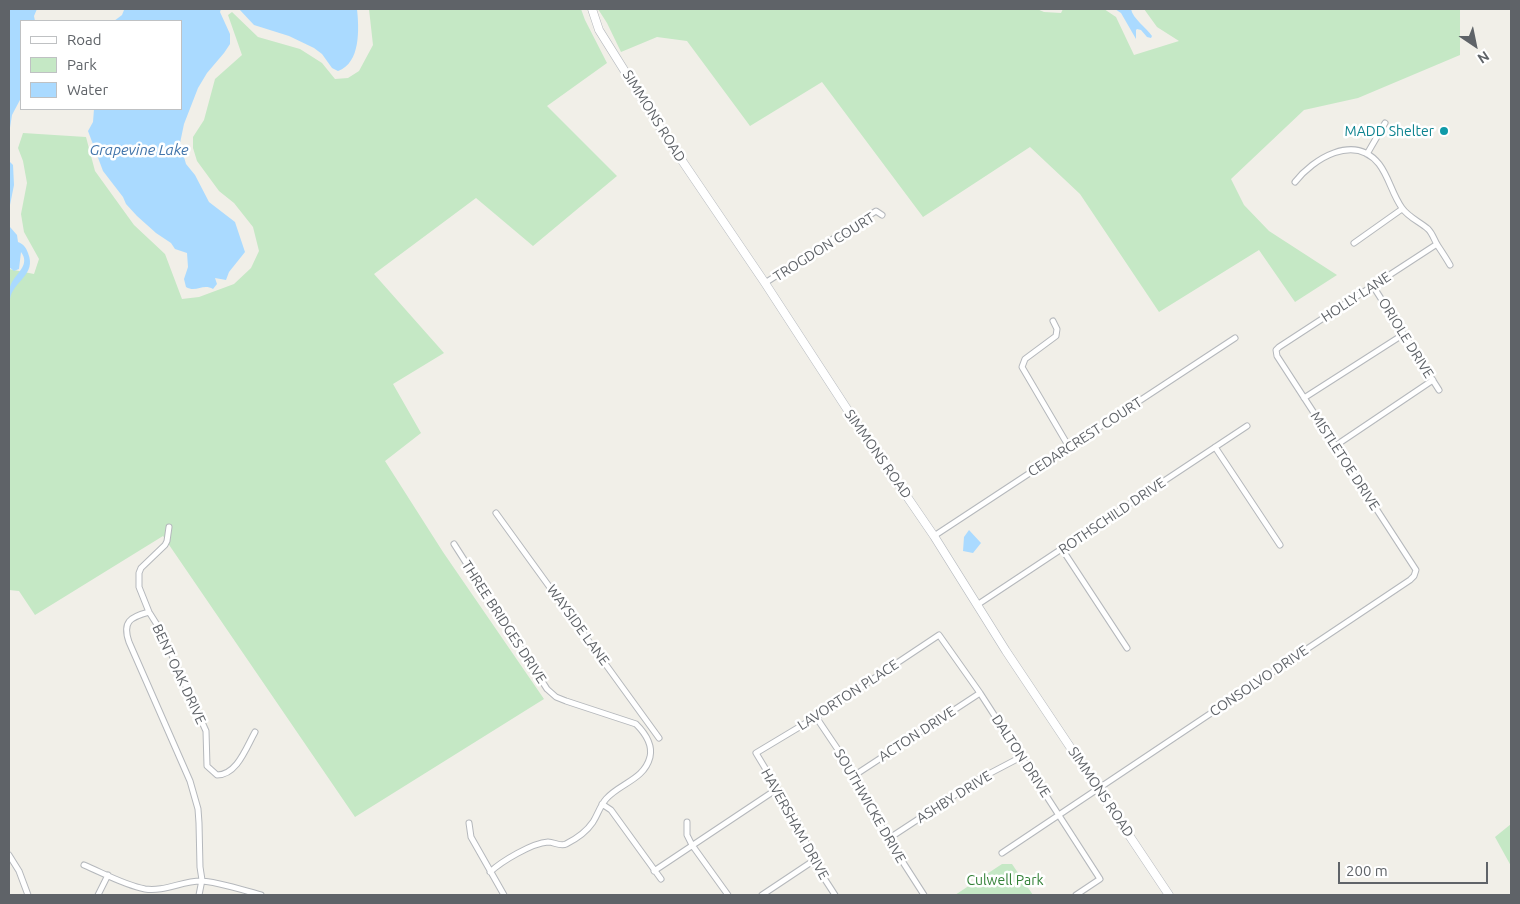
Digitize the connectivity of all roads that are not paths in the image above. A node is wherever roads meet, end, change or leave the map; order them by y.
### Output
1 (592, 9) edge
2 (1385, 123) dead end
3 (1367, 154) junction
4 (1295, 182) dead end
5 (1402, 209) junction
6 (882, 215) dead end
7 (1354, 243) dead end
8 (1437, 244) junction
9 (1450, 265) dead end
10 (765, 283) junction
11 (1373, 286) junction
12 (1053, 321) dead end
13 (1404, 334) junction
14 (1235, 338) dead end
15 (1276, 350) joint
16 (1433, 380) junction
17 (1439, 390) dead end
18 (1304, 398) junction
19 (1247, 426) dead end
20 (1335, 446) junction
21 (1069, 447) junction
22 (1215, 447) junction
23 (496, 513) dead end
24 (169, 527) dead end
25 (934, 536) junction
26 (454, 544) dead end
27 (1280, 545) dead end
28 (1062, 549) junction
29 (1416, 570) joint
30 (977, 605) junction
31 (149, 612) junction
32 (939, 635) joint
33 (1127, 648) dead end
34 (980, 694) junction
35 (816, 717) junction
36 (255, 732) dead end
37 (659, 738) dead end
38 (756, 753) joint
39 (1021, 757) junction
40 (855, 775) junction
41 (1099, 788) junction
42 (776, 789) junction
43 (602, 804) junction
44 (1060, 815) junction
45 (687, 822) dead end
46 (469, 823) dead end
47 (888, 839) junction
48 (692, 845) junction
49 (1002, 854) dead end
50 (9, 855) edge
51 (814, 861) junction
52 (84, 865) dead end
53 (654, 871) junction
54 (490, 872) junction
55 (108, 876) junction
56 (660, 879) dead end
57 (202, 880) junction
58 (28, 895) edge
59 (98, 895) edge
60 (199, 895) edge
61 (261, 895) edge
62 (504, 895) edge
63 (728, 895) edge
64 (762, 895) edge
65 (836, 895) edge
66 (924, 895) edge
67 (1076, 895) edge
68 (1169, 895) edge

1 - 10 street, SIMMONS ROAD
2 - 3 street
3 - 4 street
3 - 5 street
5 - 7 street
5 - 8 street
6 - 10 street, TROGDON COURT
8 - 9 street
8 - 11 street, HOLLY LANE
10 - 25 street, SIMMONS ROAD
11 - 13 street, ORIOLE DRIVE
11 - 15 street, HOLLY LANE
12 - 21 street
13 - 16 street, ORIOLE DRIVE
13 - 18 street
14 - 21 street, CEDARCREST COURT
15 - 18 street, MISTLETOE DRIVE
16 - 17 street, ORIOLE DRIVE
16 - 20 street
18 - 20 street, MISTLETOE DRIVE
19 - 22 street, ROTHSCHILD DRIVE
20 - 29 street, MISTLETOE DRIVE
21 - 25 street, CEDARCREST COURT
22 - 27 street
22 - 28 street, ROTHSCHILD DRIVE
23 - 37 street, WAYSIDE LANE
24 - 31 street, BENT OAK DRIVE
25 - 30 street, SIMMONS ROAD
26 - 43 street, THREE BRIDGES DRIVE
28 - 30 street, ROTHSCHILD DRIVE
28 - 33 street
29 - 41 street, CONSOLVO DRIVE
30 - 41 street, SIMMONS ROAD
31 - 36 street, BENT OAK DRIVE
31 - 57 street
32 - 34 street, DALTON DRIVE
32 - 35 street, LAVORTON PLACE
34 - 39 street, DALTON DRIVE
34 - 40 street, ACTON DRIVE
35 - 38 street, LAVORTON PLACE
35 - 40 street, SOUTHWICKE DRIVE
38 - 42 street, HAVERSHAM DRIVE
39 - 44 street, DALTON DRIVE
39 - 47 street, ASHBY DRIVE
40 - 47 street, SOUTHWICKE DRIVE
41 - 44 street, CONSOLVO DRIVE
41 - 68 street, SIMMONS ROAD
42 - 48 street
42 - 51 street, HAVERSHAM DRIVE
43 - 53 street
43 - 54 street, THREE BRIDGES DRIVE
44 - 49 street, CONSOLVO DRIVE
44 - 67 street, DALTON DRIVE
45 - 48 street
46 - 54 street
47 - 66 street, SOUTHWICKE DRIVE
48 - 53 street
48 - 63 street
50 - 58 street
51 - 64 street
51 - 65 street, HAVERSHAM DRIVE
52 - 55 street
53 - 56 street
54 - 62 street
55 - 57 street
55 - 59 street
57 - 60 street
57 - 61 street

